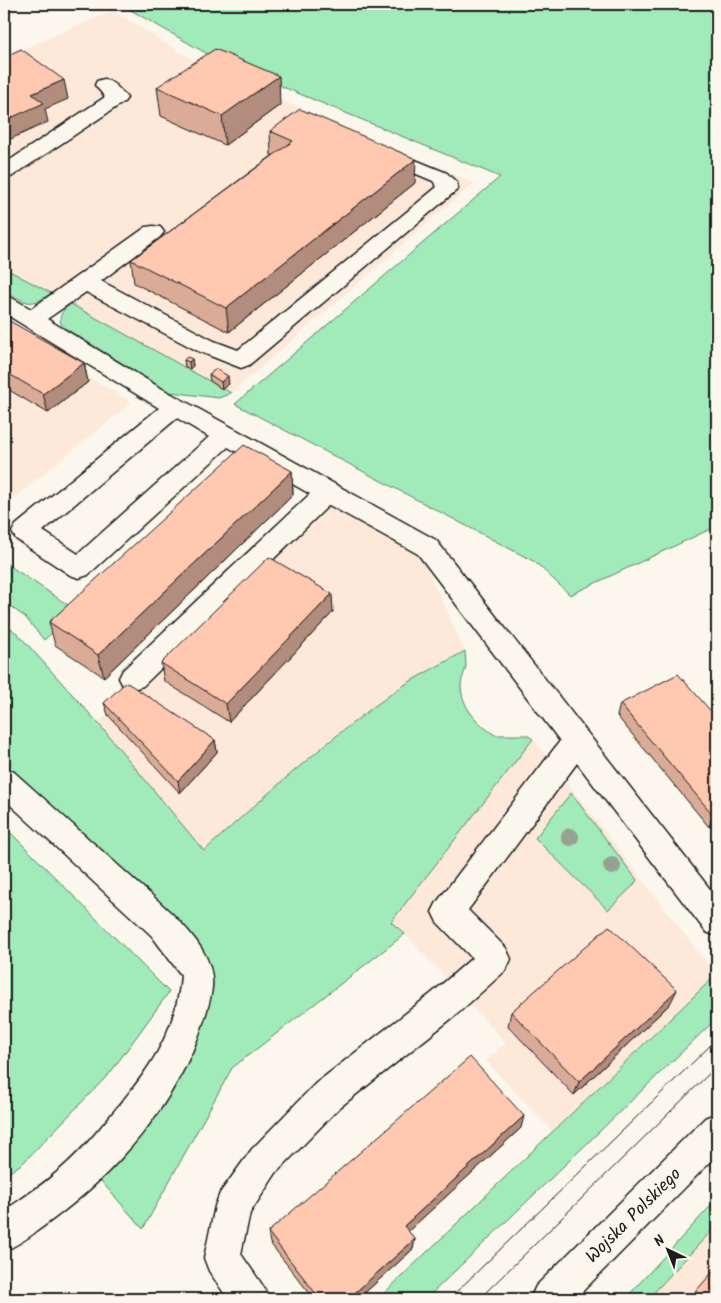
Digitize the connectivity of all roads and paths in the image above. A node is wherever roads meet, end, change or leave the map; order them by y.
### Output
1 (104, 85) dead end
2 (365, 145) edge
3 (4, 174) edge
4 (152, 232) dead end
5 (85, 282) junction
6 (4, 303) edge
7 (31, 320) junction
8 (175, 407) junction
9 (226, 435) junction
10 (327, 492) junction
11 (133, 678) dead end
12 (577, 741) junction
13 (4, 781) edge
14 (717, 922) edge
15 (717, 1130) edge
16 (4, 1233) edge
17 (250, 1299) edge
18 (549, 1299) edge

1 - 3 street
2 - 5 street
4 - 5 street
5 - 7 street
6 - 7 street
7 - 8 street
8 - 9 street
8 - 9 street
9 - 10 street
10 - 11 street
10 - 12 street
12 - 14 street
12 - 17 street
13 - 16 street
15 - 18 street, Wojska Polskiego

